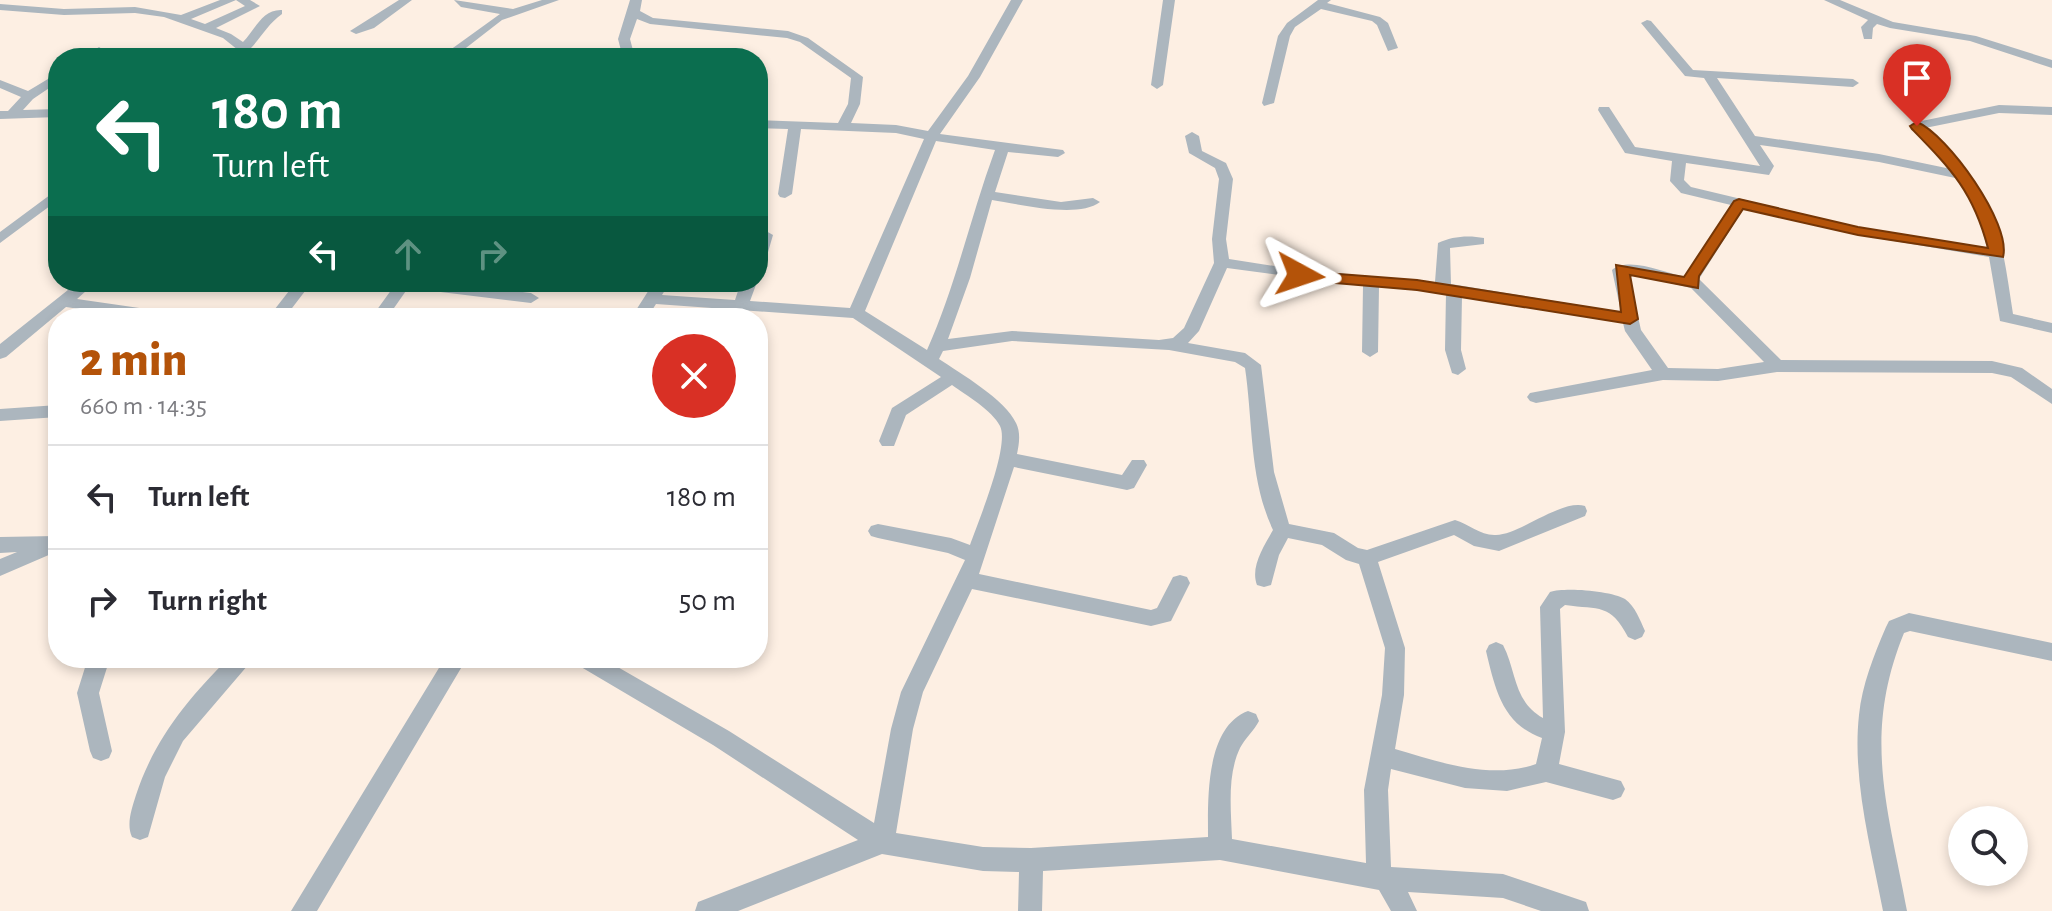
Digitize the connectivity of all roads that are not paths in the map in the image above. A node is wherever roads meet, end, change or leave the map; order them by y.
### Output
1 (126, 0) edge
2 (230, 0) edge
3 (241, 0) edge
4 (406, 0) edge
5 (460, 0) edge
6 (553, 0) edge
7 (1017, 0) edge
8 (1169, 0) edge
9 (1830, 0) edge
10 (1322, 3) edge
11 (5, 5) edge
12 (97, 6) edge
13 (635, 6) edge
14 (278, 12) dead end
15 (510, 12) junction
16 (1875, 19) junction
17 (187, 21) junction
18 (1647, 23) dead end
19 (206, 28) junction
20 (356, 31) dead end
21 (1868, 37) dead end
22 (245, 47) joint
23 (457, 48) edge
24 (626, 48) edge
25 (1392, 48) dead end
26 (2052, 64) edge
27 (1710, 77) junction
28 (1853, 83) dead end
29 (0, 84) edge
30 (48, 84) edge
31 (1157, 85) dead end
32 (29, 96) junction
33 (1268, 103) dead end
34 (1604, 110) dead end
35 (2052, 111) edge
36 (48, 113) edge
37 (7, 114) edge
38 (768, 125) edge
39 (844, 125) junction
40 (795, 126) junction
41 (932, 135) junction
42 (1192, 136) dead end
43 (1753, 140) junction
44 (1003, 148) junction
45 (1058, 153) dead end
46 (1679, 160) junction
47 (1965, 176) junction
48 (785, 194) dead end
49 (985, 195) junction
50 (48, 201) edge
51 (1093, 202) dead end
52 (1739, 204) junction
53 (0, 239) edge
54 (1479, 241) dead end
55 (1997, 254) junction
56 (1222, 263) junction
57 (1371, 281) junction
58 (1692, 284) junction
59 (1448, 289) junction
60 (76, 292) edge
61 (296, 292) edge
62 (480, 292) edge
63 (668, 292) edge
64 (745, 292) edge
65 (531, 298) dead end
66 (63, 302) junction
67 (740, 306) junction
68 (56, 308) edge
69 (105, 308) edge
70 (284, 308) edge
71 (856, 313) junction
72 (48, 314) edge
73 (1630, 319) junction
74 (2052, 328) edge
75 (1173, 346) junction
76 (1370, 352) dead end
77 (0, 353) edge
78 (934, 353) junction
79 (1777, 366) junction
80 (1458, 369) dead end
81 (1663, 374) junction
82 (951, 378) junction
83 (1536, 397) dead end
84 (2052, 398) edge
85 (48, 412) edge
86 (0, 415) edge
87 (888, 441) dead end
88 (1007, 459) junction
89 (1138, 465) dead end
90 (1578, 511) dead end
91 (1283, 530) junction
92 (878, 531) dead end
93 (48, 544) edge
94 (0, 545) edge
95 (48, 548) edge
96 (976, 556) junction
97 (1367, 558) junction
98 (0, 568) edge
99 (1264, 579) dead end
100 (967, 580) junction
101 (1180, 583) dead end
102 (1635, 631) dead end
103 (1496, 651) dead end
104 (2052, 652) edge
105 (96, 668) edge
106 (234, 668) edge
107 (450, 668) edge
108 (600, 668) edge
109 (1248, 721) dead end
110 (1554, 732) junction
111 (101, 751) dead end
112 (1383, 756) junction
113 (1546, 771) junction
114 (1613, 789) dead end
115 (140, 829) dead end
116 (882, 842) junction
117 (1220, 848) junction
118 (1031, 860) junction
119 (1382, 878) junction
120 (303, 911) edge
121 (707, 911) edge
122 (1030, 911) edge
123 (1405, 911) edge
124 (1577, 911) edge
125 (1895, 911) edge

1 - 12 street
2 - 17 street
3 - 19 street
4 - 20 street
5 - 15 street
6 - 15 street
7 - 41 street
8 - 31 street
9 - 16 street
10 - 25 street
10 - 33 street
11 - 12 street
12 - 17 street
13 - 24 street
13 - 39 street
14 - 22 street
15 - 23 street
16 - 21 street
16 - 26 street
17 - 19 street
18 - 27 street
19 - 22 street
27 - 28 street
27 - 43 street
29 - 32 street
30 - 32 street
32 - 37 street
34 - 46 street
35 - 47 street
36 - 37 street
38 - 40 street
39 - 40 street
39 - 41 street
40 - 48 street
41 - 44 street
41 - 71 street
42 - 56 street
43 - 46 street
43 - 47 street
44 - 45 street
44 - 49 street
46 - 52 street
47 - 55 street
49 - 51 street
49 - 78 street
50 - 53 street
52 - 55 street
52 - 58 street
54 - 59 street
55 - 74 street
56 - 57 street
56 - 75 street
57 - 59 street
57 - 76 street
58 - 73 street
58 - 79 street
59 - 73 street
59 - 80 street
60 - 66 street
61 - 70 street
62 - 65 street
63 - 67 street
64 - 67 street
66 - 68 street
66 - 69 street
67 - 71 street
71 - 78 street
72 - 77 street
73 - 81 street
75 - 78 street
75 - 91 street
78 - 82 street
79 - 81 street
79 - 84 street
81 - 83 street
82 - 87 street
82 - 88 street
85 - 86 street
88 - 89 street
88 - 96 street
90 - 97 street
91 - 97 street
91 - 99 street
92 - 96 street
93 - 94 street
95 - 98 street
96 - 100 street
97 - 112 street
100 - 101 street
100 - 116 street
102 - 110 street
103 - 110 street
104 - 125 street
105 - 111 street
106 - 115 street
107 - 120 street
108 - 116 street
109 - 117 street
110 - 113 street
112 - 113 street
112 - 119 street
113 - 114 street
116 - 118 street
116 - 121 street
117 - 118 street
117 - 119 street
118 - 122 street
119 - 123 street
119 - 124 street

